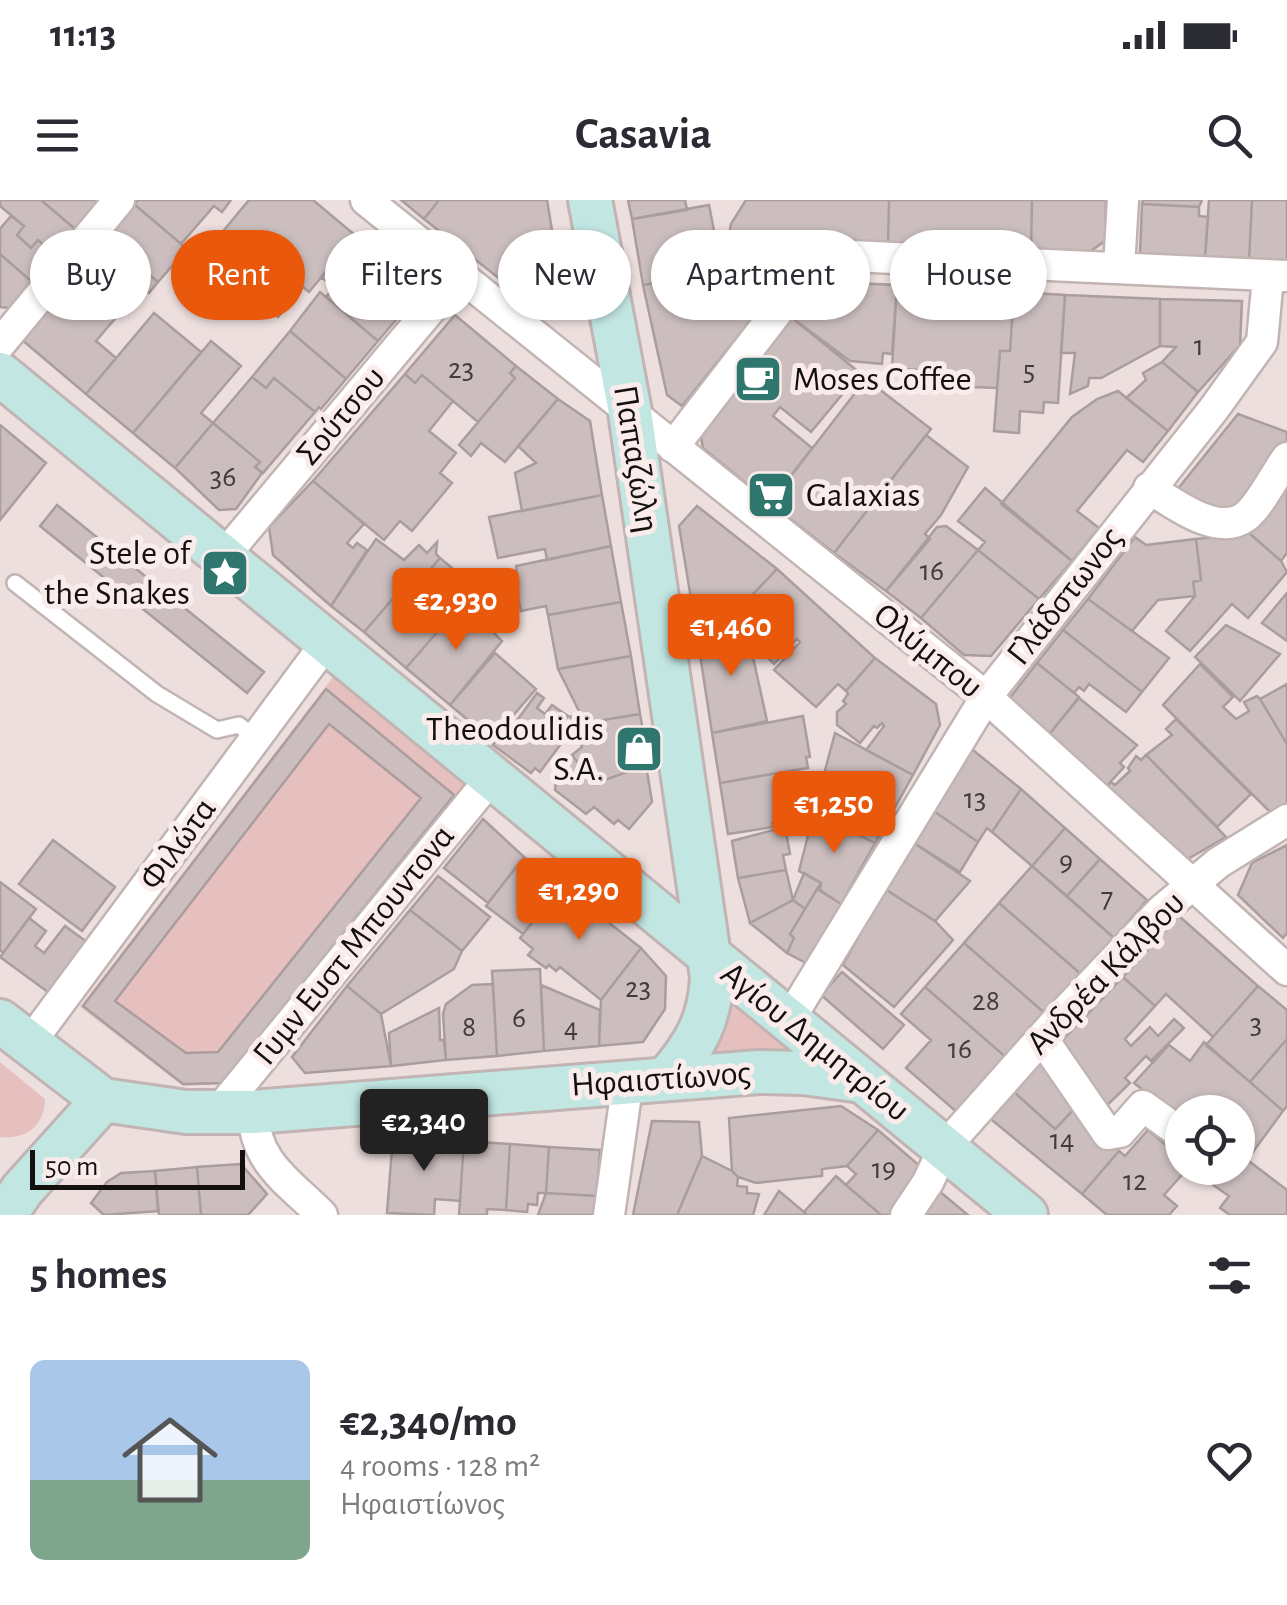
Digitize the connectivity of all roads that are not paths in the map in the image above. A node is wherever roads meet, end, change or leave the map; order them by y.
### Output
1 (119, 200) edge
2 (366, 200) edge
3 (590, 200) edge
4 (1123, 200) edge
5 (403, 230) edge
6 (1119, 267) junction
7 (1278, 277) edge
8 (478, 290) edge
9 (420, 320) edge
10 (0, 344) edge
11 (1275, 348) edge
12 (0, 374) edge
13 (630, 412) junction
14 (673, 446) junction
15 (1287, 458) edge
16 (1149, 488) junction
17 (223, 556) junction
18 (15, 583) dead end
19 (327, 642) junction
20 (986, 697) junction
21 (255, 738) junction
22 (492, 777) junction
23 (1287, 820) edge
24 (1191, 884) junction
25 (710, 956) junction
26 (1287, 970) edge
27 (788, 1020) junction
28 (14, 1032) edge
29 (1042, 1038) junction
30 (648, 1078) junction
31 (862, 1081) junction
32 (103, 1100) junction
33 (235, 1113) junction
34 (1165, 1122) edge
35 (944, 1148) junction
36 (9, 1192) edge
37 (322, 1215) edge
38 (608, 1215) edge
39 (906, 1215) edge
40 (1026, 1215) edge

1 - 10 street
2 - 5 street, Ολύμπου
3 - 13 main road, Παπαζώλη
4 - 6 street
6 - 7 street
6 - 14 street
7 - 11 street, Γλάδστωνος
8 - 13 street, Ολύμπου
9 - 17 street, Σούτσου
11 - 16 street, Γλάδστωνος
12 - 17 main road, Αγίου Δημητρίου
13 - 14 street, Ολύμπου
13 - 25 main road, Παπαζώλη
14 - 20 street, Ολύμπου
15 - 16 street
16 - 20 street, Γλάδστωνος
17 - 19 main road, Αγίου Δημητρίου
18 - 21 lane
19 - 21 street, Φιλώτα
19 - 22 main road, Αγίου Δημητρίου
20 - 24 street, Ολύμπου
20 - 27 street, Γλάδστωνος
21 - 28 street, Φιλώτα
22 - 25 main road, Αγίου Δημητρίου
22 - 33 street, Γυμν Ευστ Μπουντονα
23 - 24 street, Ανδρέα Κάλβου
24 - 26 street, Ολύμπου
24 - 29 street, Ανδρέα Κάλβου
25 - 27 main road, Αγίου Δημητρίου
25 - 30 main road, Παπαζώλη
27 - 31 main road, Αγίου Δημητρίου
28 - 32 main road
29 - 34 street
29 - 35 street, Ανδρέα Κάλβου
30 - 31 main road, Ηφαιστίωνος
30 - 33 main road, Ηφαιστίωνος
30 - 38 street
31 - 35 main road, Αγίου Δημητρίου
32 - 33 main road, Ηφαιστίωνος
32 - 36 main road
33 - 37 street
35 - 39 street, Ανδρέα Κάλβου
35 - 40 main road, Αγίου Δημητρίου

